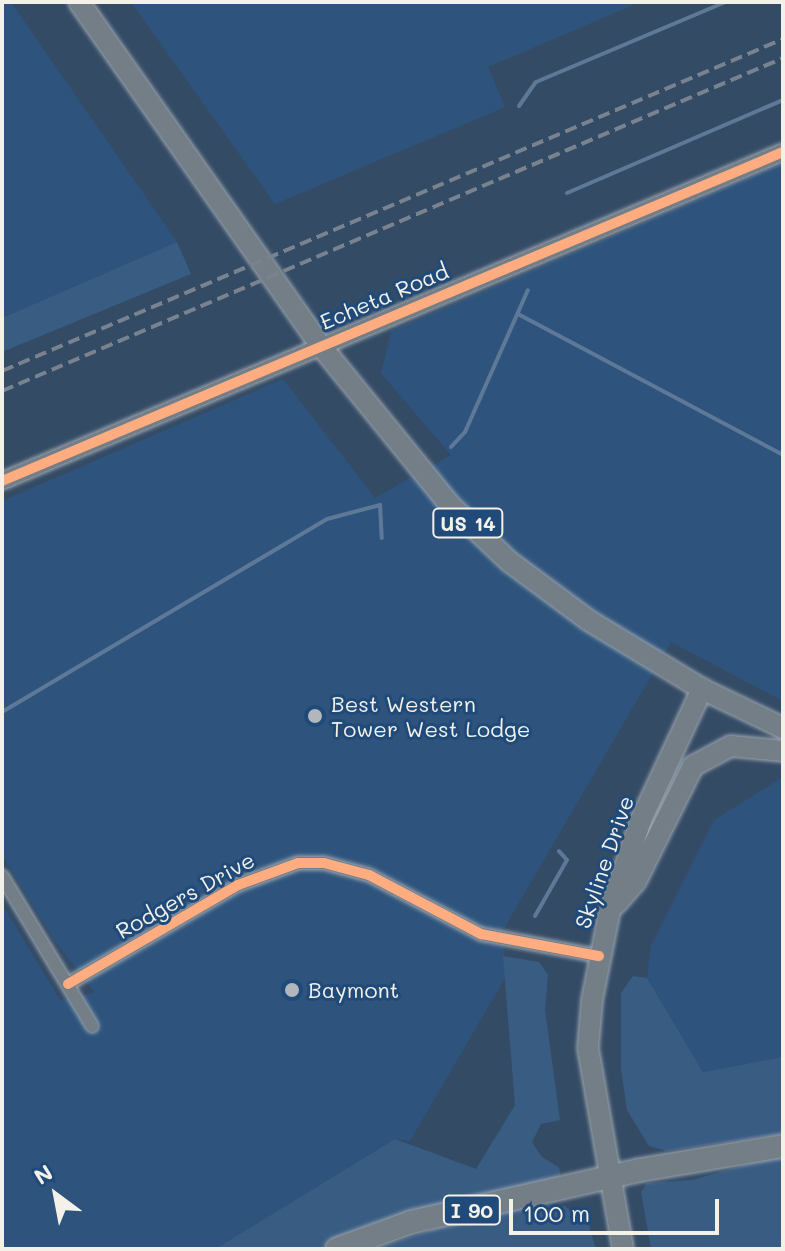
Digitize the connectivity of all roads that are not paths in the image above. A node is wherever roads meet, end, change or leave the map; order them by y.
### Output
1 (79, 2) edge
2 (783, 152) edge
3 (320, 345) junction
4 (2, 481) edge
5 (702, 689) junction
6 (783, 728) edge
7 (783, 751) edge
8 (2, 876) edge
9 (610, 910) junction
10 (599, 956) junction
11 (68, 984) junction
12 (92, 1026) dead end
13 (783, 1146) edge
14 (608, 1179) junction
15 (337, 1249) edge
16 (623, 1249) edge

1 - 3 main road, US 14
2 - 3 street, Echeta Road
3 - 4 street, Echeta Road
3 - 5 main road, US 14
5 - 6 main road
5 - 9 main road, Skyline Drive
7 - 9 main road
8 - 11 street
9 - 10 main road, Skyline Drive
10 - 11 street, Rodgers Drive
10 - 14 main road, Skyline Drive
11 - 12 street
13 - 14 highway, I 90
14 - 15 highway, I 90
14 - 16 main road, Skyline Drive

